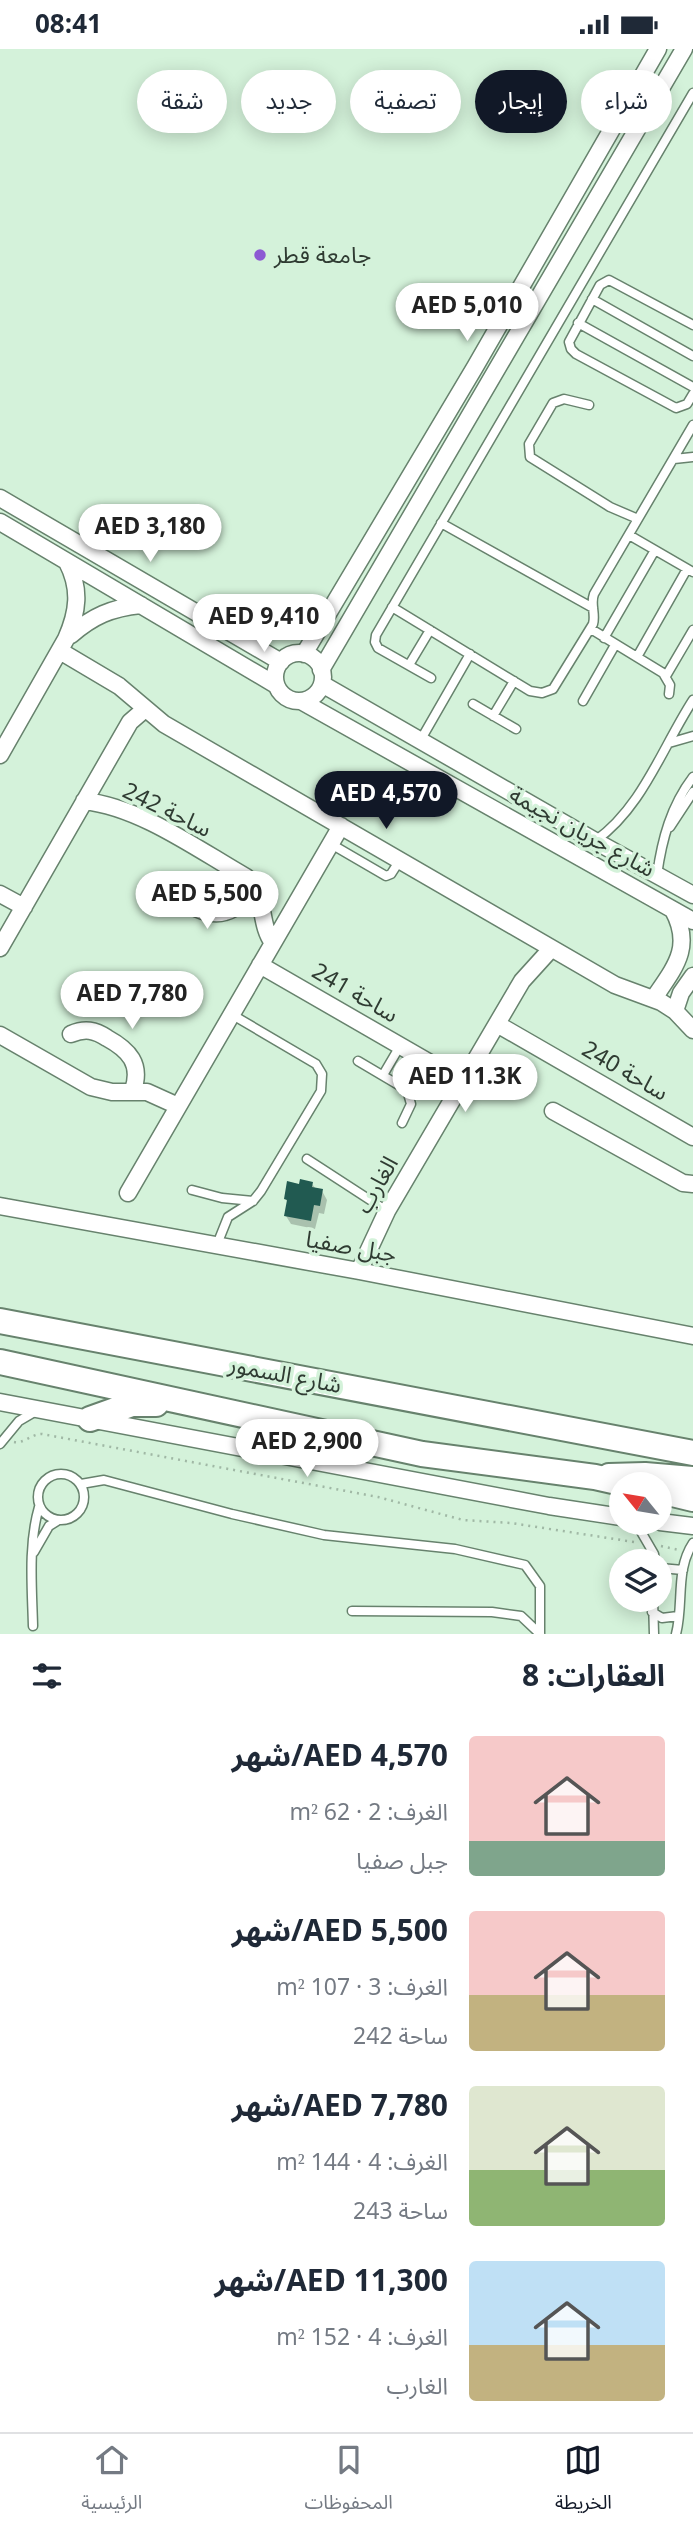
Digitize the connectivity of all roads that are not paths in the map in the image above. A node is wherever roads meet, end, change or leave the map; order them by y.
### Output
1 (658, 49) edge
2 (684, 49) edge
3 (693, 93) edge
4 (592, 299) junction
5 (578, 323) junction
6 (693, 325) edge
7 (693, 356) edge
8 (475, 367) junction
9 (493, 377) junction
10 (693, 387) edge
11 (693, 394) edge
12 (589, 405) dead end
13 (693, 425) edge
14 (693, 457) edge
15 (674, 459) junction
16 (0, 498) edge
17 (389, 509) junction
18 (638, 519) junction
19 (410, 521) junction
20 (0, 523) edge
21 (441, 523) junction
22 (629, 535) junction
23 (655, 550) junction
24 (67, 562) junction
25 (690, 571) edge
26 (141, 605) junction
27 (392, 607) junction
28 (593, 608) junction
29 (591, 629) junction
30 (430, 630) junction
31 (693, 630) edge
32 (604, 638) junction
33 (63, 645) junction
34 (615, 645) junction
35 (304, 654) junction
36 (470, 654) junction
37 (637, 657) junction
38 (281, 662) junction
39 (409, 665) junction
40 (322, 677) junction
41 (666, 677) junction
42 (431, 678) dead end
43 (513, 681) junction
44 (276, 685) junction
45 (670, 694) dead end
46 (693, 700) edge
47 (301, 701) junction
48 (583, 701) dead end
49 (473, 704) dead end
50 (145, 709) junction
51 (494, 716) junction
52 (516, 729) dead end
53 (693, 736) edge
54 (420, 741) junction
55 (668, 743) junction
56 (0, 755) edge
57 (693, 777) edge
58 (693, 792) edge
59 (84, 801) junction
60 (341, 826) junction
61 (666, 832) junction
62 (595, 841) junction
63 (331, 844) junction
64 (400, 860) junction
65 (657, 875) junction
66 (156, 884) dead end
67 (258, 892) junction
68 (0, 894) edge
69 (693, 895) edge
70 (24, 907) junction
71 (673, 910) junction
72 (693, 921) edge
73 (273, 943) junction
74 (0, 948) edge
75 (551, 949) junction
76 (260, 965) junction
77 (693, 976) edge
78 (654, 998) junction
79 (675, 1011) junction
80 (231, 1014) junction
81 (497, 1024) junction
82 (693, 1030) edge
83 (71, 1034) dead end
84 (0, 1035) edge
85 (400, 1046) junction
86 (358, 1061) dead end
87 (383, 1075) junction
88 (463, 1082) junction
89 (133, 1090) junction
90 (178, 1106) junction
91 (553, 1111) dead end
92 (402, 1123) dead end
93 (693, 1137) edge
94 (307, 1160) dead end
95 (693, 1184) edge
96 (192, 1190) dead end
97 (128, 1193) dead end
98 (253, 1201) junction
99 (0, 1206) edge
100 (387, 1211) junction
101 (216, 1247) junction
102 (359, 1271) junction
103 (0, 1321) edge
104 (693, 1336) edge
105 (0, 1362) edge
106 (0, 1402) edge
107 (38, 1409) junction
108 (90, 1419) junction
109 (292, 1426) junction
110 (1, 1442) edge
111 (693, 1453) edge
112 (595, 1477) junction
113 (693, 1479) edge
114 (104, 1480) junction
115 (609, 1480) edge
116 (80, 1484) junction
117 (672, 1495) edge
118 (84, 1496) junction
119 (693, 1499) edge
120 (39, 1507) junction
121 (609, 1515) edge
122 (57, 1521) junction
123 (672, 1523) edge
124 (693, 1525) edge
125 (693, 1543) edge
126 (32, 1555) junction
127 (672, 1569) edge
128 (682, 1570) junction
129 (352, 1611) dead end
130 (652, 1612) joint
131 (678, 1616) junction
132 (33, 1626) dead end
133 (540, 1634) edge
134 (654, 1634) edge
135 (676, 1634) edge

1 - 8 street
2 - 9 street
3 - 21 lane
4 - 5 lane
4 - 6 lane
4 - 7 lane
5 - 10 lane
5 - 11 lane
8 - 9 street
8 - 17 street
9 - 19 street
12 - 18 lane
13 - 15 lane
14 - 15 lane
15 - 18 lane
16 - 38 street
17 - 19 street
17 - 35 street
18 - 22 lane
19 - 40 street
20 - 24 street
21 - 27 lane
21 - 28 lane
22 - 23 lane
22 - 28 lane
23 - 25 lane
23 - 32 lane
24 - 26 street
24 - 33 street
25 - 37 lane
26 - 33 street
26 - 44 street
27 - 30 lane
27 - 39 lane
28 - 29 lane
29 - 32 lane
29 - 43 lane
30 - 36 lane
30 - 39 lane
31 - 41 lane
32 - 34 lane
33 - 50 street
33 - 56 street
34 - 37 lane
34 - 48 lane
35 - 38 street
35 - 40 street
36 - 43 lane
36 - 54 lane
37 - 41 lane
38 - 44 street
39 - 42 lane
40 - 47 street
40 - 54 street, شارع جريان نجيمة
41 - 45 lane
43 - 51 lane
44 - 47 street
46 - 55 lane
47 - 71 street, شارع جريان نجيمة
49 - 51 lane
50 - 59 street
50 - 60 street
51 - 52 lane
53 - 55 lane
54 - 62 street, شارع جريان نجيمة
55 - 62 lane
57 - 61 lane
58 - 61 lane
59 - 67 street, ساحة 242
59 - 70 street
60 - 63 street
60 - 64 street
61 - 65 lane
62 - 65 street, شارع جريان نجيمة
63 - 64 lane
63 - 73 street
64 - 75 street
65 - 69 street, شارع جريان نجيمة
66 - 67 street
67 - 73 street
68 - 70 street
70 - 74 street
71 - 72 street, شارع جريان نجيمة
71 - 78 street
73 - 76 street
75 - 78 street
75 - 81 street, الغارب
76 - 80 street
76 - 85 street, ساحة 241
77 - 79 street
78 - 79 street
79 - 82 street
80 - 90 street
80 - 98 lane
81 - 88 street, الغارب
81 - 93 street, ساحة 240
83 - 89 street
84 - 89 street
85 - 87 lane
85 - 88 street, ساحة 241
86 - 87 lane
87 - 92 lane
88 - 100 street, الغارب
89 - 90 street
90 - 97 street
91 - 95 street
94 - 100 lane
96 - 98 lane
98 - 101 lane
99 - 101 street, جبل صفيا
100 - 102 street, الغارب
101 - 102 street, جبل صفيا
102 - 104 street, جبل صفيا
103 - 111 main road, شارع السمور
105 - 109 main road, شارع السمور
106 - 107 street
107 - 108 street
107 - 110 lane
108 - 109 main road
108 - 121 street
109 - 112 main road, شارع السمور
112 - 113 main road
112 - 115 main road, شارع السمور
114 - 116 lane
114 - 118 lane
114 - 133 lane
116 - 118 lane
116 - 120 lane
117 - 119 main road
118 - 122 lane
120 - 122 lane
120 - 126 lane
122 - 126 lane
123 - 124 street
125 - 128 lane
126 - 132 lane
127 - 128 lane
128 - 131 lane
129 - 133 lane
130 - 131 lane
130 - 134 lane
131 - 135 lane

